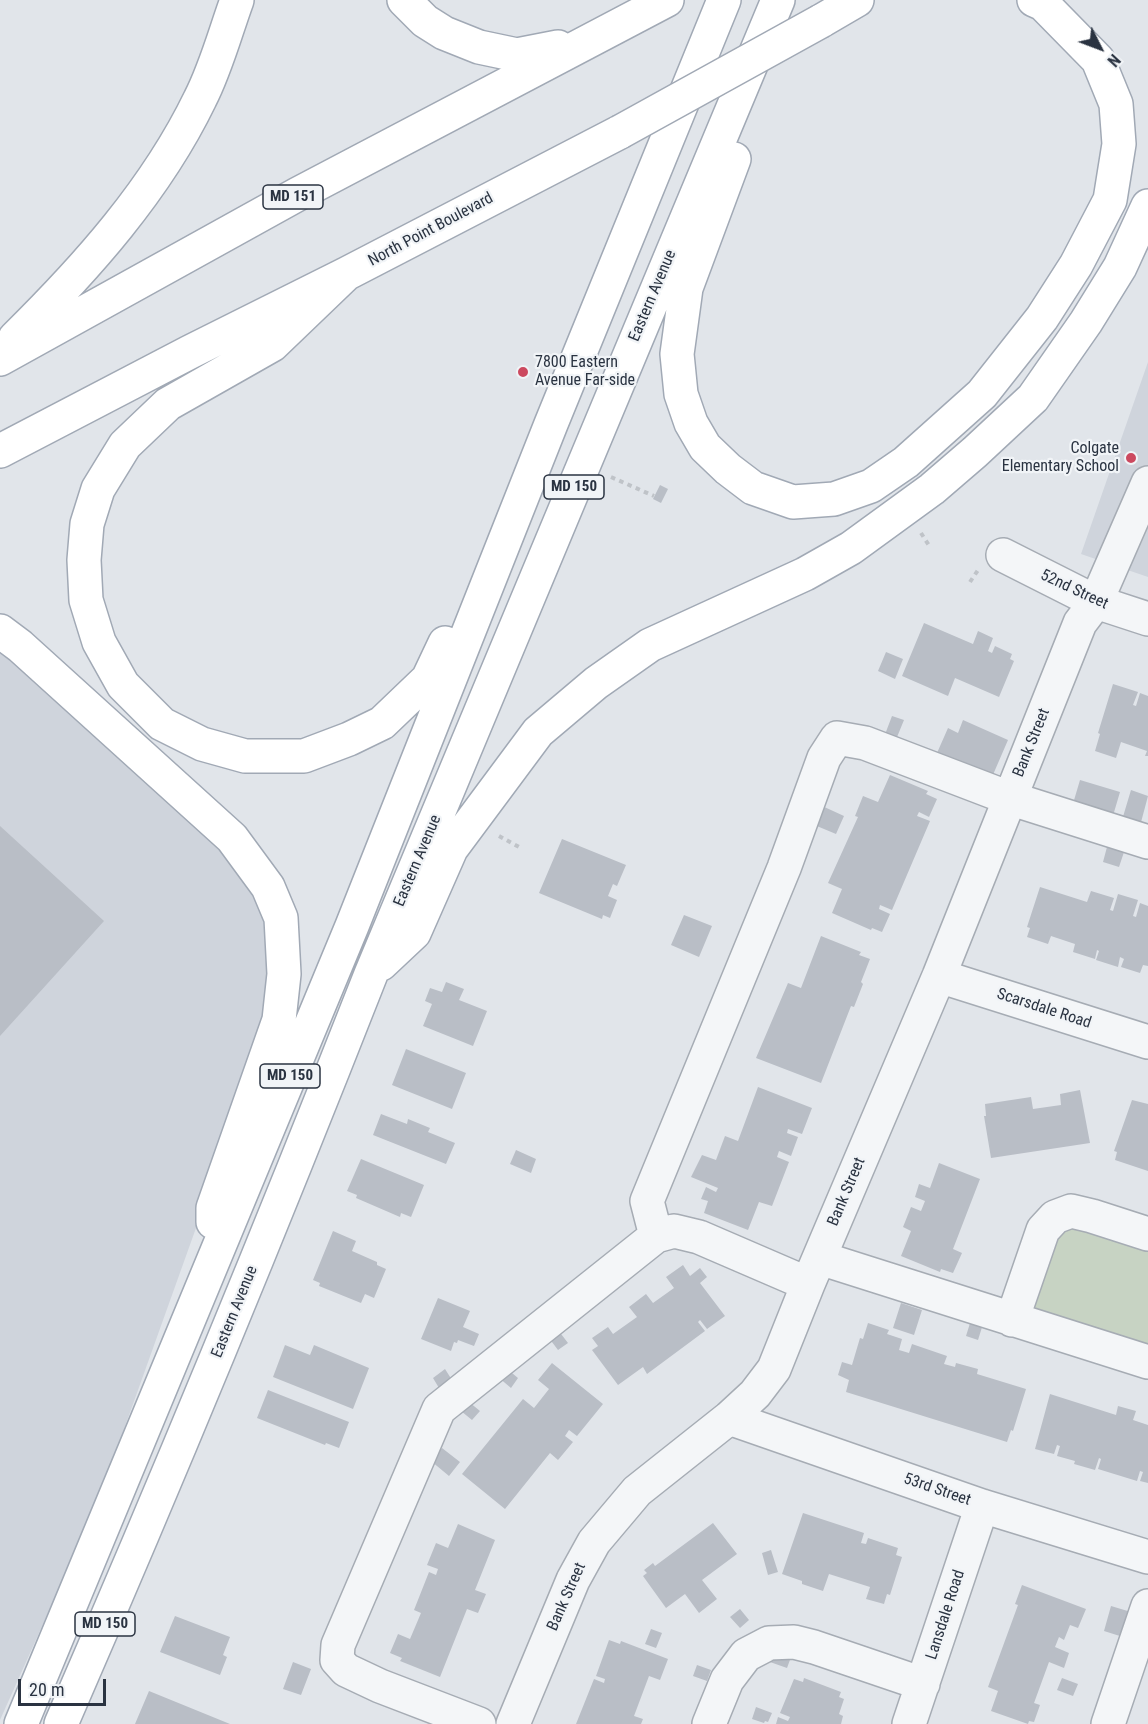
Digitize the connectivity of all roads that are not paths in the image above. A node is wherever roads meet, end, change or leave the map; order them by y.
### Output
1 (237, 0) edge
2 (404, 0) edge
3 (667, 0) edge
4 (724, 0) edge
5 (778, 0) edge
6 (783, 0) edge
7 (1034, 0) edge
8 (846, 7) edge
9 (589, 41) junction
10 (1148, 206) edge
11 (346, 274) junction
12 (0, 352) edge
13 (0, 359) edge
14 (551, 424) junction
15 (0, 451) edge
16 (1148, 483) edge
17 (1003, 555) dead end
18 (1096, 602) junction
19 (1148, 619) edge
20 (0, 631) edge
21 (1009, 798) junction
22 (1148, 842) edge
23 (371, 974) junction
24 (939, 976) junction
25 (1148, 1042) edge
26 (1148, 1234) edge
27 (656, 1236) junction
28 (212, 1267) junction
29 (814, 1271) junction
30 (1012, 1320) junction
31 (1148, 1362) edge
32 (729, 1418) junction
33 (982, 1506) junction
34 (1148, 1557) edge
35 (1148, 1606) edge
36 (923, 1684) junction
37 (21, 1724) edge
38 (61, 1724) edge
39 (479, 1724) edge
40 (513, 1724) edge
41 (709, 1724) edge
42 (909, 1724) edge
43 (1108, 1724) edge

1 - 12 main road
2 - 9 main road
3 - 9 main road, MD 151
4 - 14 main road, MD 150
5 - 23 main road, Eastern Avenue / MD 150
6 - 7 main road
8 - 11 main road, North Point Boulevard, bridge
9 - 13 main road, MD 151
10 - 23 main road
11 - 14 main road
11 - 15 main road, North Point Boulevard
14 - 28 main road, MD 150
16 - 18 street, Bank Street
17 - 18 street, 52nd Street
18 - 19 street, 52nd Street
18 - 21 street, Bank Street
20 - 28 main road
21 - 22 street
21 - 24 street, Bank Street
21 - 27 street
23 - 38 main road, Eastern Avenue / MD 150
24 - 25 street, Scarsdale Road
24 - 29 street, Bank Street
26 - 30 street
27 - 29 street
27 - 39 street
28 - 37 main road, MD 150
29 - 30 street
29 - 32 street, Bank Street
30 - 31 street
32 - 33 street, 53rd Street
32 - 40 street, Bank Street
33 - 34 street, 53rd Street
33 - 36 street, Lansdale Road
35 - 43 street
36 - 41 street
36 - 42 street, Lansdale Road

